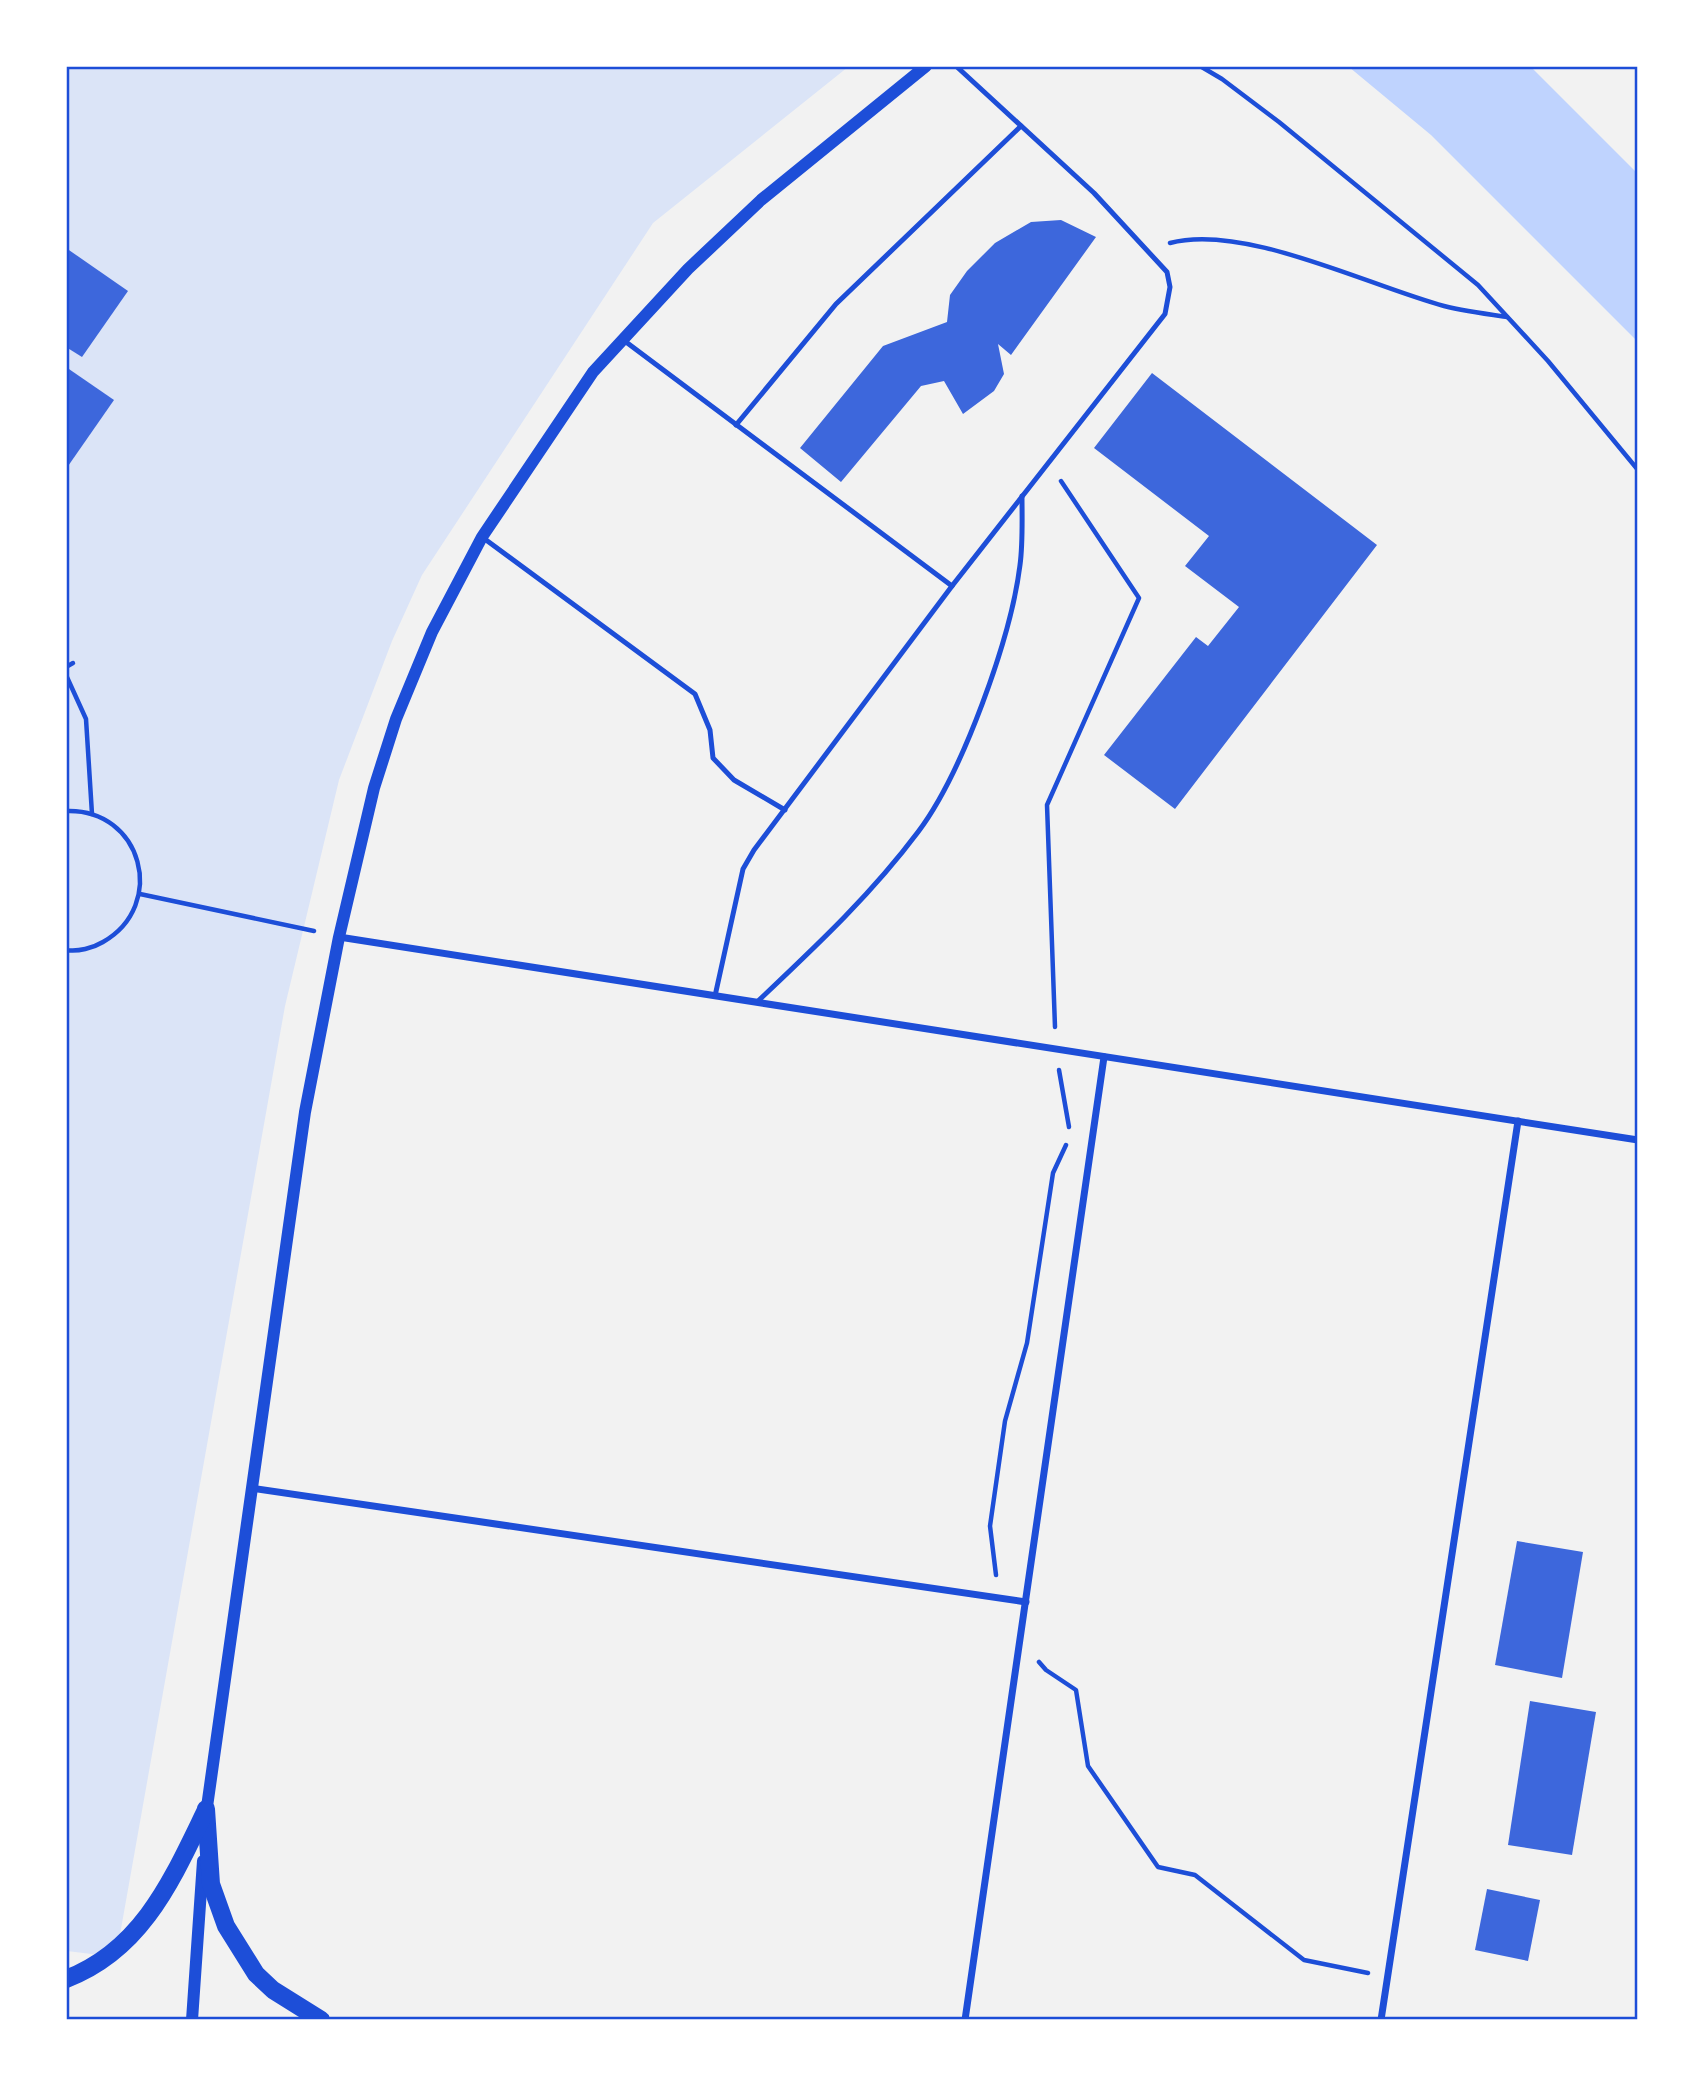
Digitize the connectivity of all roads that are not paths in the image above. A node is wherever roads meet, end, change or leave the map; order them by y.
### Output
1 (926, 66) edge
2 (956, 66) edge
3 (1021, 126) junction
4 (622, 339) junction
5 (736, 425) junction
6 (1022, 496) junction
7 (482, 537) junction
8 (952, 586) junction
9 (785, 810) junction
10 (339, 937) junction
11 (715, 996) junction
12 (757, 1002) junction
13 (1104, 1057) junction
14 (1518, 1121) junction
15 (1637, 1140) edge
16 (250, 1488) junction
17 (1026, 1602) junction
18 (206, 1809) junction
19 (66, 1979) edge
20 (191, 2020) edge
21 (321, 2020) edge
22 (965, 2020) edge
23 (1381, 2020) edge

1 - 4 street
2 - 3 lane
3 - 5 lane
3 - 6 lane
4 - 5 lane
4 - 7 street
5 - 8 lane
6 - 8 lane
6 - 12 lane
7 - 9 lane
7 - 10 street
8 - 9 lane
9 - 11 lane
10 - 11 street
10 - 16 street
11 - 12 street
12 - 13 street
13 - 14 street
13 - 17 street
14 - 15 street
14 - 23 street
16 - 17 street
16 - 18 street
17 - 22 street
18 - 19 main road
18 - 20 street
18 - 21 main road

